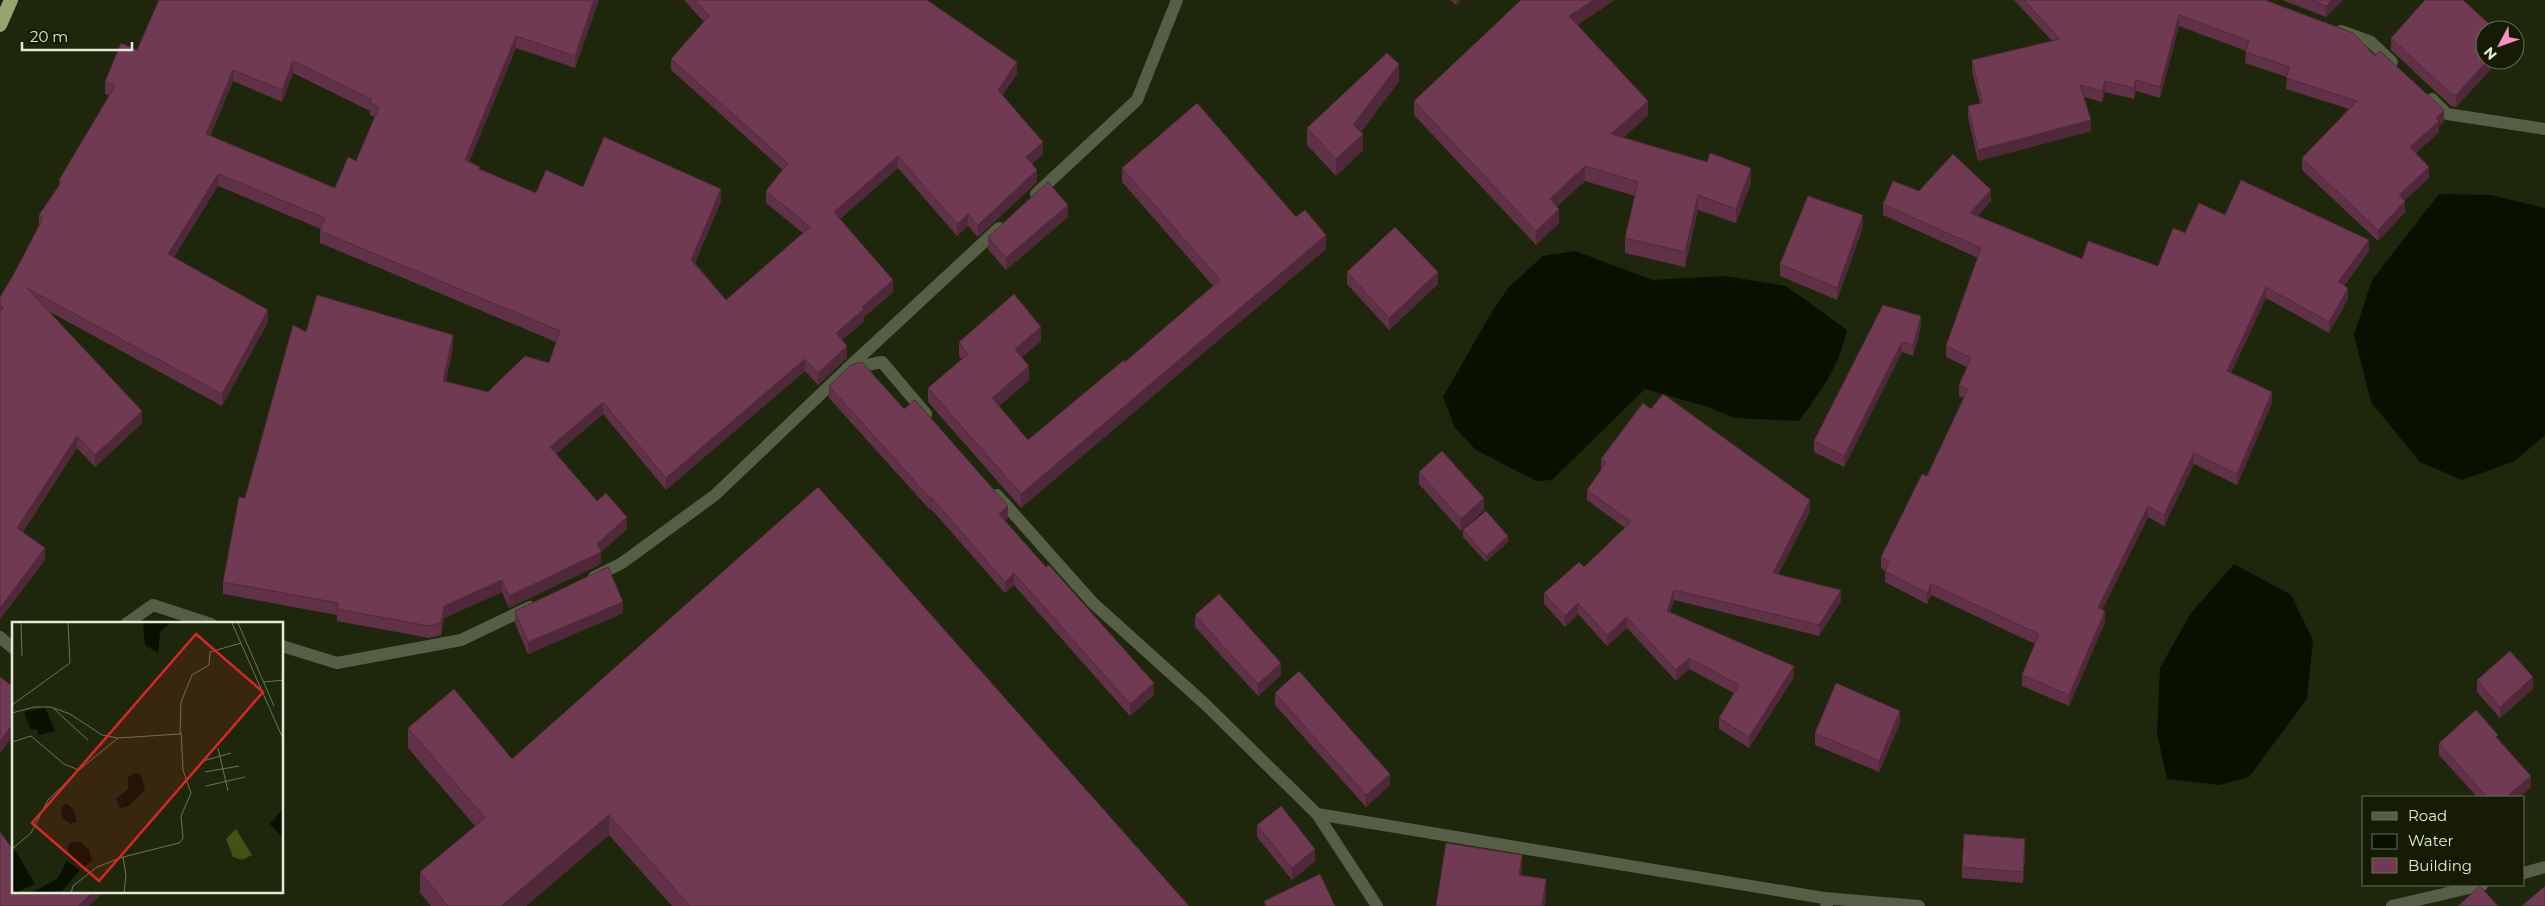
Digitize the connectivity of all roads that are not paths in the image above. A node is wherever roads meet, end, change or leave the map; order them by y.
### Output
1 (11, 0) edge
2 (1177, 0) edge
3 (0, 25) edge
4 (2324, 25) edge
5 (2399, 68) edge
6 (2420, 88) edge
7 (2545, 129) edge
8 (1028, 201) edge
9 (1007, 221) edge
10 (847, 369) junction
11 (936, 425) edge
12 (987, 483) edge
13 (586, 580) edge
14 (541, 602) edge
15 (129, 622) edge
16 (205, 622) edge
17 (0, 636) edge
18 (12, 647) edge
19 (284, 647) edge
20 (1317, 814) junction
21 (2545, 867) edge
22 (2525, 873) edge
23 (2478, 886) edge
24 (1826, 902) edge
25 (1377, 906) edge
26 (1919, 906) edge
27 (2392, 906) edge

1 - 3 highway
2 - 8 street
4 - 5 street
6 - 7 street
9 - 10 street
10 - 11 street
10 - 13 street
12 - 20 street
14 - 19 street
15 - 16 street
17 - 18 street
20 - 24 street
20 - 25 street
21 - 22 street
23 - 27 street
24 - 26 street

